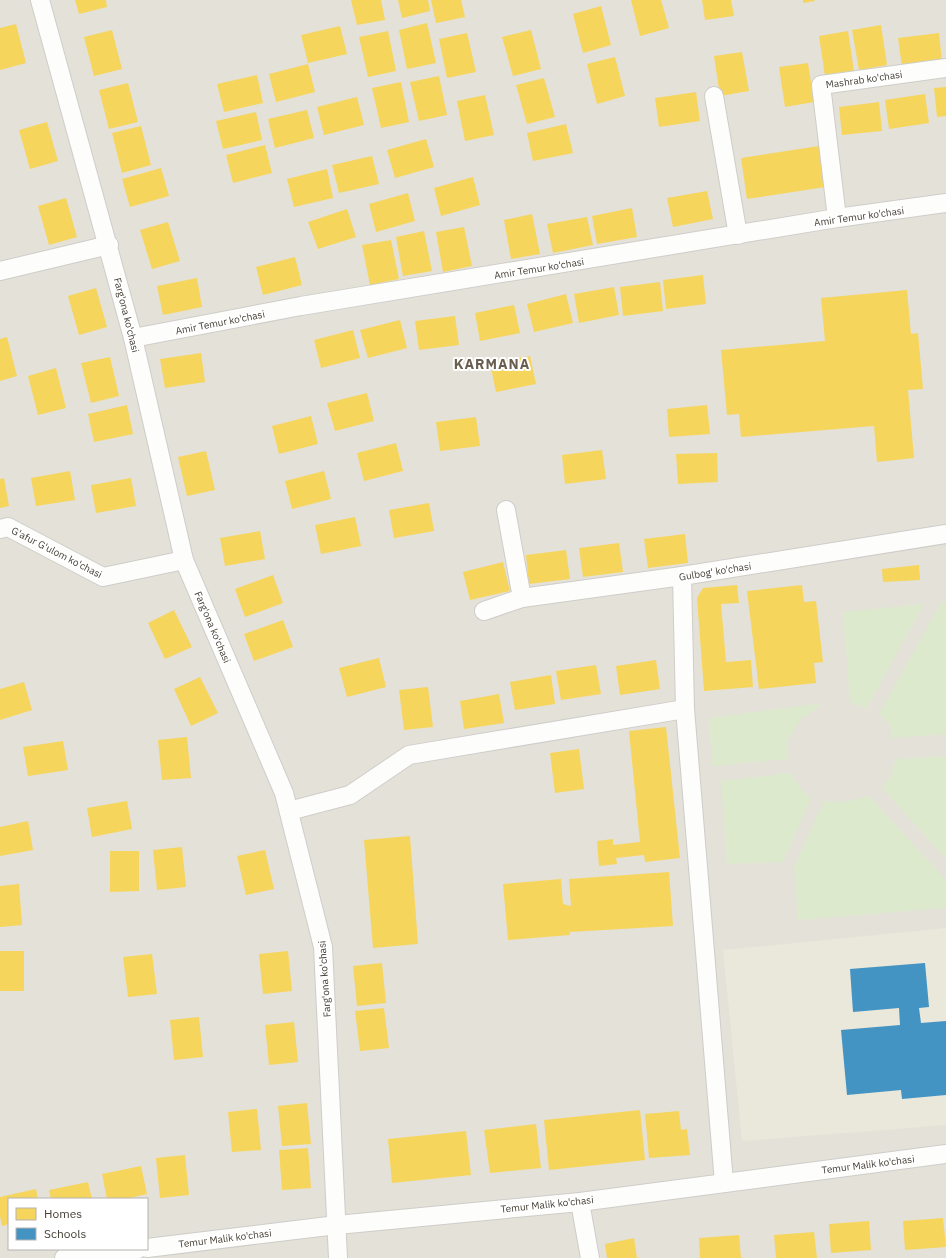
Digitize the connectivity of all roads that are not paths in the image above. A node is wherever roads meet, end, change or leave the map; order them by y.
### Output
1 (40, 0) edge
2 (946, 68) edge
3 (714, 96) dead end
4 (946, 203) edge
5 (836, 218) junction
6 (738, 235) junction
7 (109, 246) junction
8 (0, 271) edge
9 (134, 338) junction
10 (506, 510) dead end
11 (0, 529) edge
12 (946, 534) edge
13 (184, 560) junction
14 (682, 576) junction
15 (522, 598) junction
16 (484, 611) dead end
17 (685, 709) junction
18 (288, 811) junction
19 (946, 1154) edge
20 (724, 1183) junction
21 (580, 1202) junction
22 (337, 1225) junction
23 (148, 1248) edge
24 (130, 1250) edge
25 (64, 1258) edge
26 (338, 1258) edge
27 (590, 1258) edge

1 - 7 street, Farg'ona ko'chasi
2 - 5 street, Mashrab ko'chasi
3 - 6 street
4 - 5 street, Amir Temur ko'chasi
5 - 6 street, Amir Temur ko'chasi
6 - 9 street, Amir Temur ko'chasi
7 - 8 street
7 - 9 street, Farg'ona ko'chasi
9 - 13 street, Farg'ona ko'chasi
10 - 15 street
11 - 13 street, G'afur G'ulom ko'chasi
12 - 14 street, Gulbog' ko'chasi
13 - 18 street, Farg'ona ko'chasi
14 - 15 street, Gulbog' ko'chasi
14 - 17 street
15 - 16 street, Gulbog' ko'chasi
17 - 18 street
17 - 20 street
18 - 22 street, Farg'ona ko'chasi
19 - 20 street, Temur Malik ko'chasi
20 - 21 street, Temur Malik ko'chasi
21 - 22 street, Temur Malik ko'chasi
21 - 27 street
22 - 23 street, Temur Malik ko'chasi
22 - 26 street, Farg'ona ko'chasi
24 - 25 street

